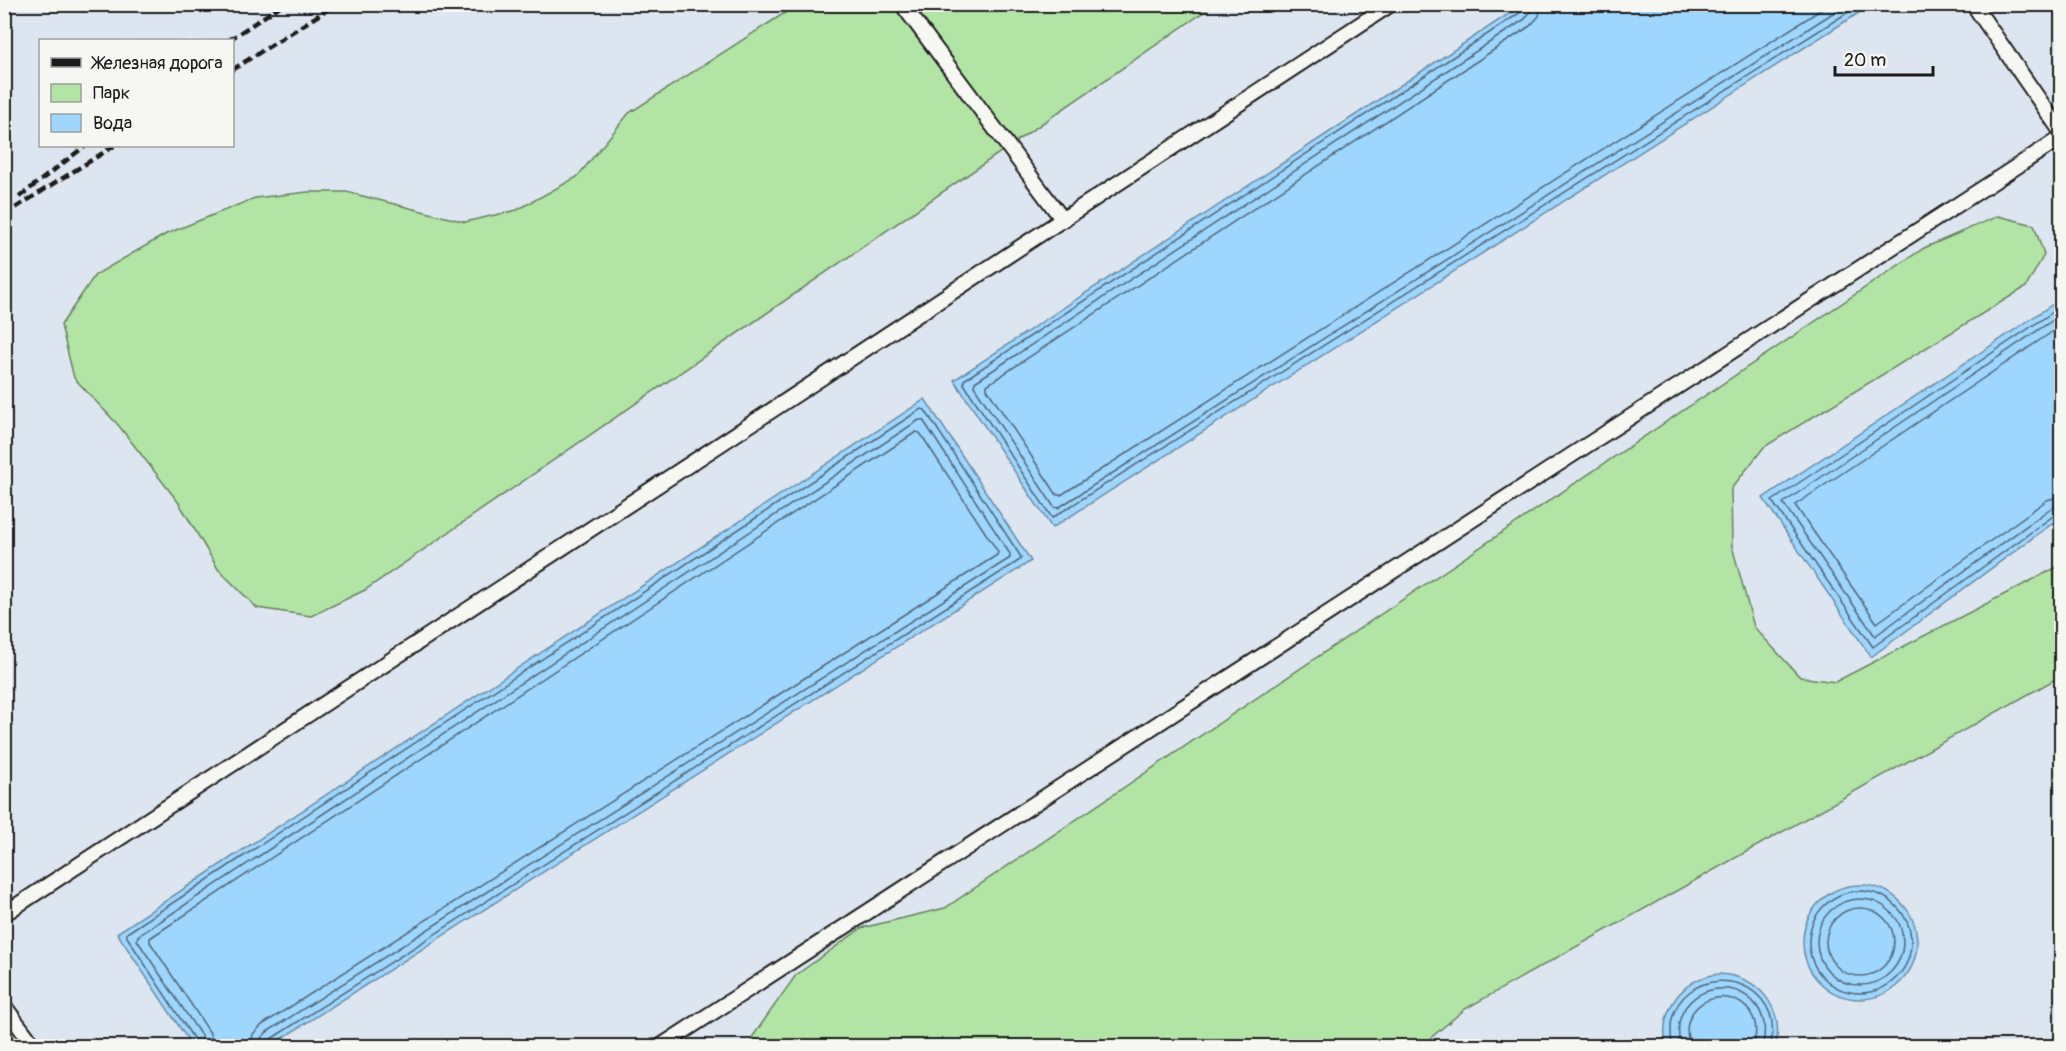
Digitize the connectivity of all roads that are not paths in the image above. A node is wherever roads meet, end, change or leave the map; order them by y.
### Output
1 (902, 4) edge
2 (1391, 4) edge
3 (1973, 4) edge
4 (2061, 135) edge
5 (1063, 220) junction
6 (4, 914) edge
7 (4, 1006) edge
8 (34, 1047) edge
9 (661, 1047) edge

1 - 5 lane
2 - 5 lane
3 - 4 lane
4 - 9 lane
5 - 6 lane
7 - 8 lane

